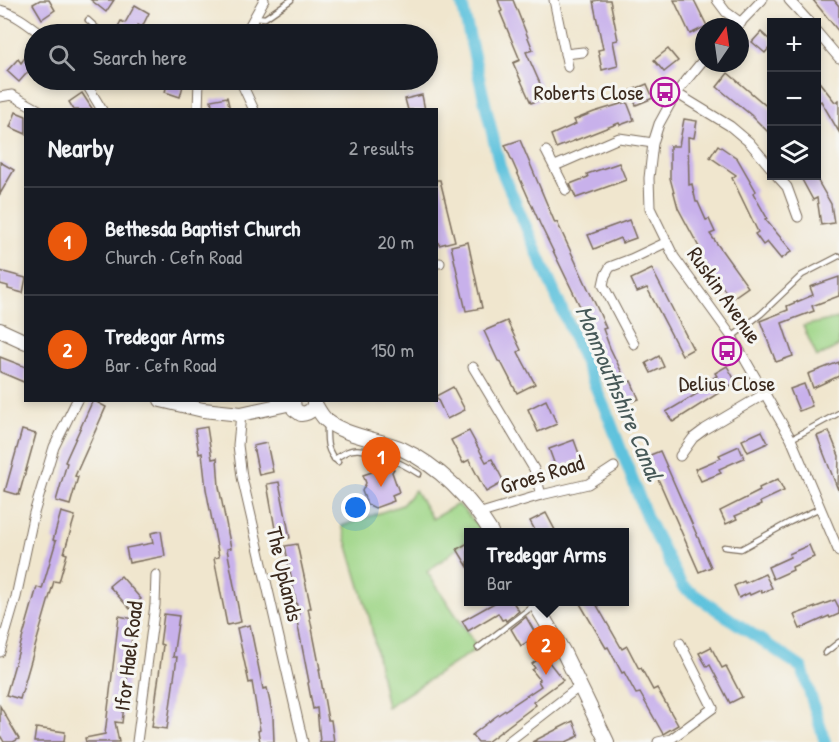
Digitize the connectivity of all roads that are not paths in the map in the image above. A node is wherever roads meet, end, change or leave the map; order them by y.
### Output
1 (264, 0) edge
2 (291, 0) edge
3 (554, 0) edge
4 (717, 0) edge
5 (762, 0) edge
6 (789, 0) edge
7 (0, 10) edge
8 (256, 17) junction
9 (732, 18) edge
10 (745, 18) edge
11 (805, 18) edge
12 (88, 20) dead end
13 (28, 24) edge
14 (92, 24) edge
15 (251, 24) edge
16 (821, 38) edge
17 (583, 52) dead end
18 (565, 54) junction
19 (839, 58) edge
20 (568, 67) dead end
21 (695, 70) edge
22 (90, 90) edge
23 (199, 90) edge
24 (245, 90) edge
25 (676, 93) junction
26 (0, 97) edge
27 (35, 108) edge
28 (101, 108) edge
29 (198, 108) edge
30 (253, 108) edge
31 (653, 143) junction
32 (546, 151) dead end
33 (767, 164) edge
34 (555, 166) junction
35 (781, 180) edge
36 (566, 190) dead end
37 (798, 217) dead end
38 (665, 243) junction
39 (839, 256) edge
40 (0, 330) edge
41 (732, 337) junction
42 (24, 341) edge
43 (634, 344) dead end
44 (473, 367) dead end
45 (766, 393) junction
46 (76, 402) edge
47 (169, 402) edge
48 (292, 402) edge
49 (314, 402) edge
50 (839, 413) edge
51 (241, 414) junction
52 (327, 421) junction
53 (791, 439) junction
54 (680, 456) dead end
55 (614, 467) dead end
56 (419, 474) dead end
57 (541, 495) junction
58 (820, 508) junction
59 (478, 514) junction
60 (489, 528) edge
61 (724, 547) dead end
62 (839, 551) edge
63 (156, 575) dead end
64 (530, 606) edge
65 (535, 606) edge
66 (839, 642) edge
67 (680, 643) dead end
68 (478, 648) dead end
69 (0, 652) edge
70 (825, 652) dead end
71 (580, 686) junction
72 (137, 742) edge
73 (303, 742) edge
74 (508, 742) edge
75 (608, 742) edge
76 (658, 742) edge

1 - 8 street
2 - 8 lane
3 - 18 street
4 - 9 street
5 - 10 street
6 - 11 street
7 - 13 street
8 - 15 street
12 - 14 lane
16 - 19 street
17 - 18 street
18 - 20 street
21 - 25 street, Ruskin Avenue
22 - 28 street
23 - 29 street
24 - 30 street
25 - 31 street, Ruskin Avenue
25 - 33 street
26 - 27 street
31 - 34 street
31 - 38 street, Ruskin Avenue
32 - 34 street
34 - 36 street
35 - 37 street
38 - 41 street, Ruskin Avenue
38 - 43 street
39 - 41 lane
40 - 42 main road
41 - 45 street, Ruskin Avenue
44 - 57 street
45 - 53 street, Ruskin Avenue
45 - 54 street
46 - 69 street
47 - 51 main road
48 - 49 main road
48 - 51 main road
49 - 52 main road
50 - 53 lane
51 - 73 street, The Uplands
52 - 56 lane
52 - 59 main road
53 - 58 street, Ruskin Avenue
55 - 57 street, Groes Road
57 - 59 street, Groes Road
58 - 61 lane
58 - 62 street, Ruskin Avenue
59 - 60 main road
63 - 72 street, Ifor Hael Road
64 - 68 lane
65 - 71 main road
66 - 70 lane
67 - 76 street
71 - 74 street
71 - 75 main road

